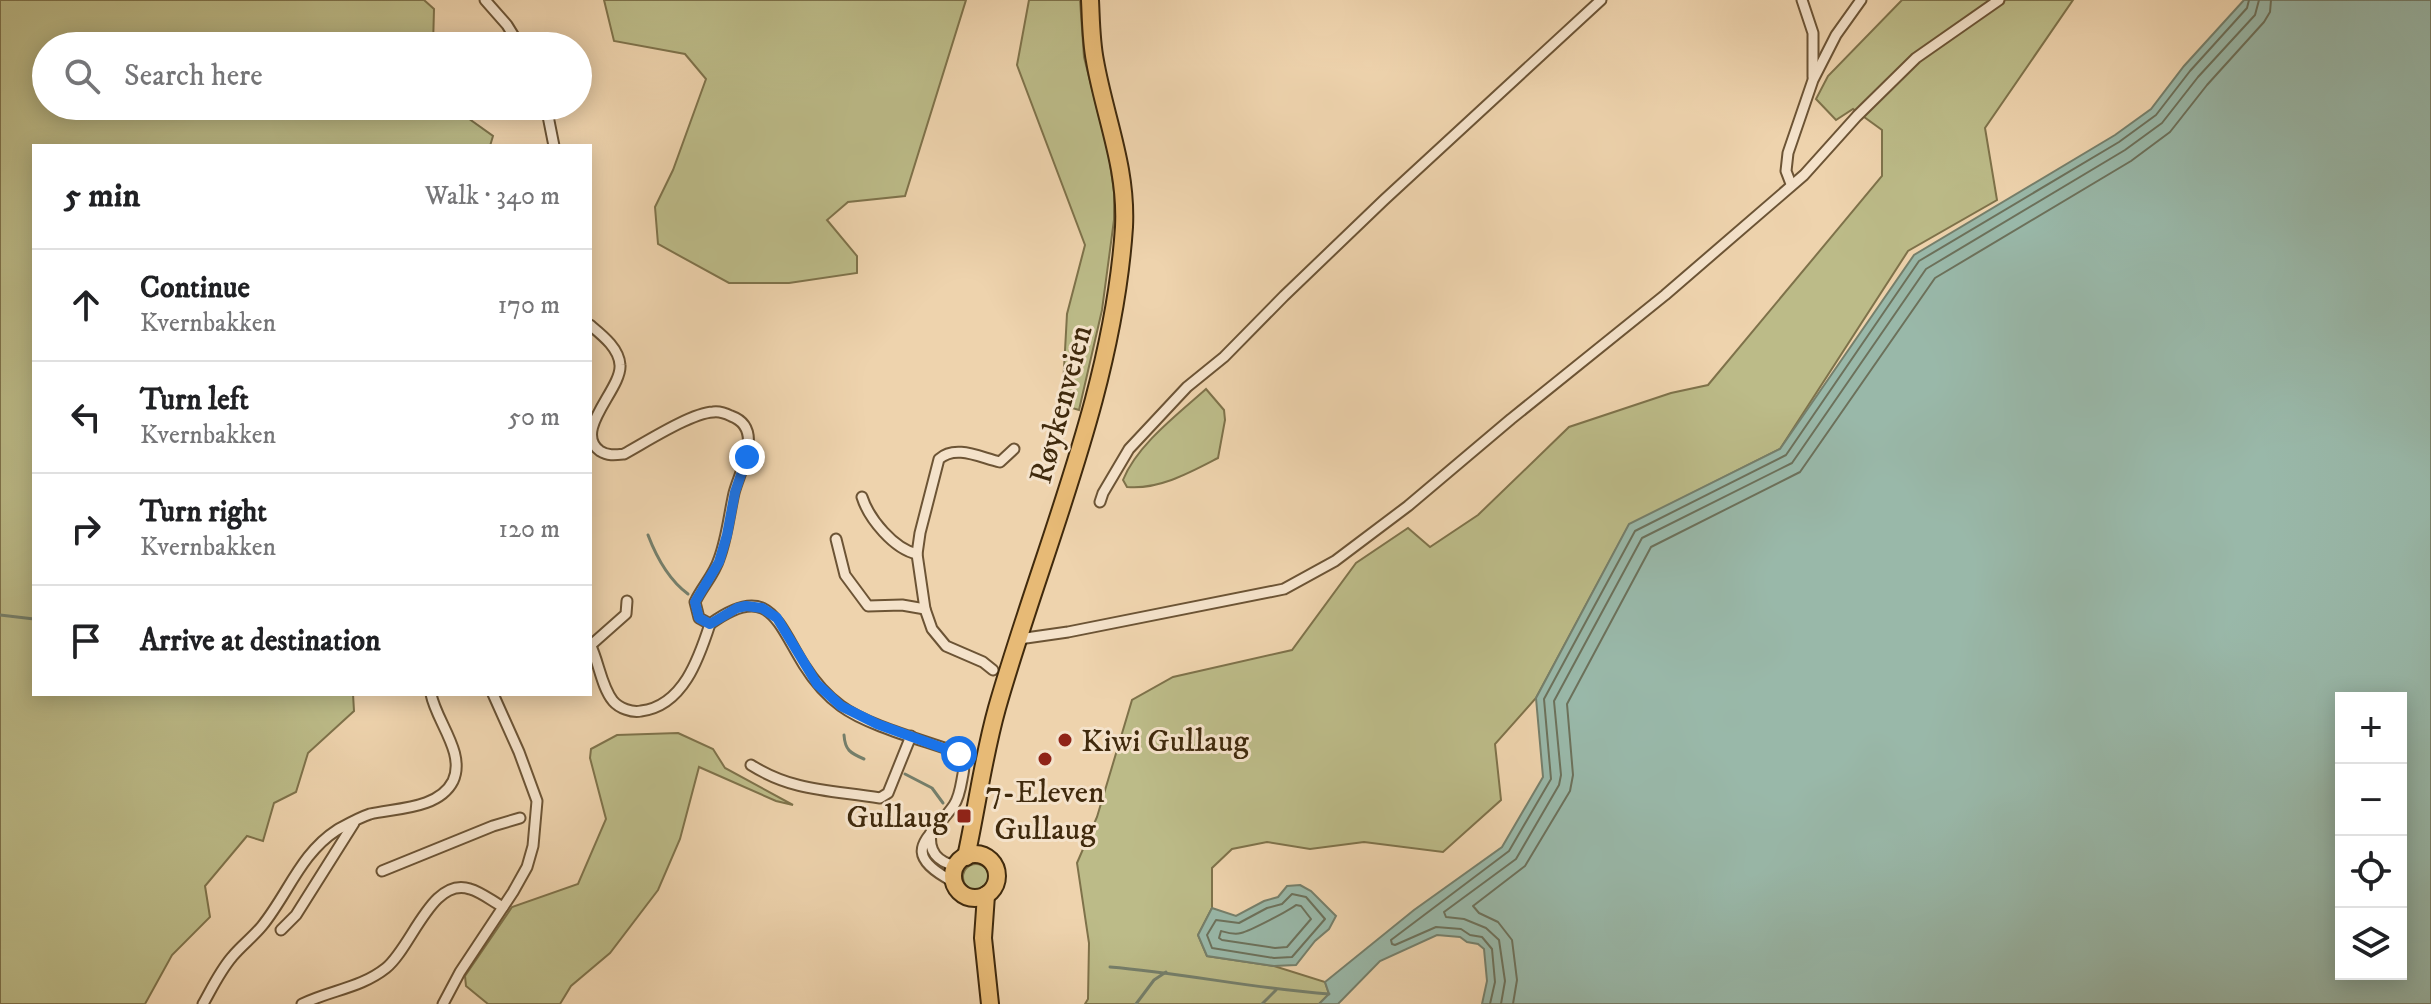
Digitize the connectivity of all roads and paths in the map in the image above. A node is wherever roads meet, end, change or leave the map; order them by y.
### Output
1 (485, 0) edge
2 (1090, 0) edge
3 (1601, 0) edge
4 (1802, 0) edge
5 (1861, 0) edge
6 (1999, 0) edge
7 (511, 32) edge
8 (1813, 80) junction
9 (549, 120) edge
10 (554, 144) edge
11 (1791, 184) junction
12 (592, 327) edge
13 (592, 430) edge
14 (592, 437) edge
15 (1014, 449) dead end
16 (862, 497) dead end
17 (1100, 502) dead end
18 (836, 539) dead end
19 (917, 554) junction
20 (627, 601) dead end
21 (925, 609) junction
22 (710, 624) junction
23 (1019, 639) junction
24 (592, 642) edge
25 (592, 649) edge
26 (993, 670) dead end
27 (432, 696) edge
28 (494, 696) edge
29 (911, 736) junction
30 (751, 765) dead end
31 (975, 815) junction
32 (520, 818) dead end
33 (355, 820) junction
34 (931, 832) junction
35 (984, 856) junction
36 (959, 868) junction
37 (382, 871) dead end
38 (986, 895) junction
39 (967, 897) junction
40 (503, 907) junction
41 (281, 930) dead end
42 (983, 938) junction
43 (203, 1004) edge
44 (302, 1004) edge
45 (443, 1004) edge
46 (990, 1004) edge

1 - 7 street
2 - 23 highway, Røykenveien
3 - 17 street
4 - 8 street
5 - 8 street
6 - 11 street
8 - 11 street
9 - 10 street
11 - 23 street
12 - 13 street
14 - 22 street
15 - 19 street
16 - 19 street
18 - 21 street
19 - 21 street
20 - 24 street
21 - 26 street
22 - 25 street
22 - 29 street
23 - 31 highway, Røykenveien
27 - 33 street
28 - 40 street
29 - 30 street
29 - 34 street
31 - 35 highway, Røykenveien
31 - 36 highway, Røykenveien
32 - 37 street
33 - 41 street
33 - 43 street
34 - 36 street
34 - 36 street
35 - 36 highway
35 - 38 highway
36 - 39 highway
38 - 39 highway
38 - 42 highway
39 - 42 highway
40 - 44 street
40 - 45 street
42 - 46 highway

